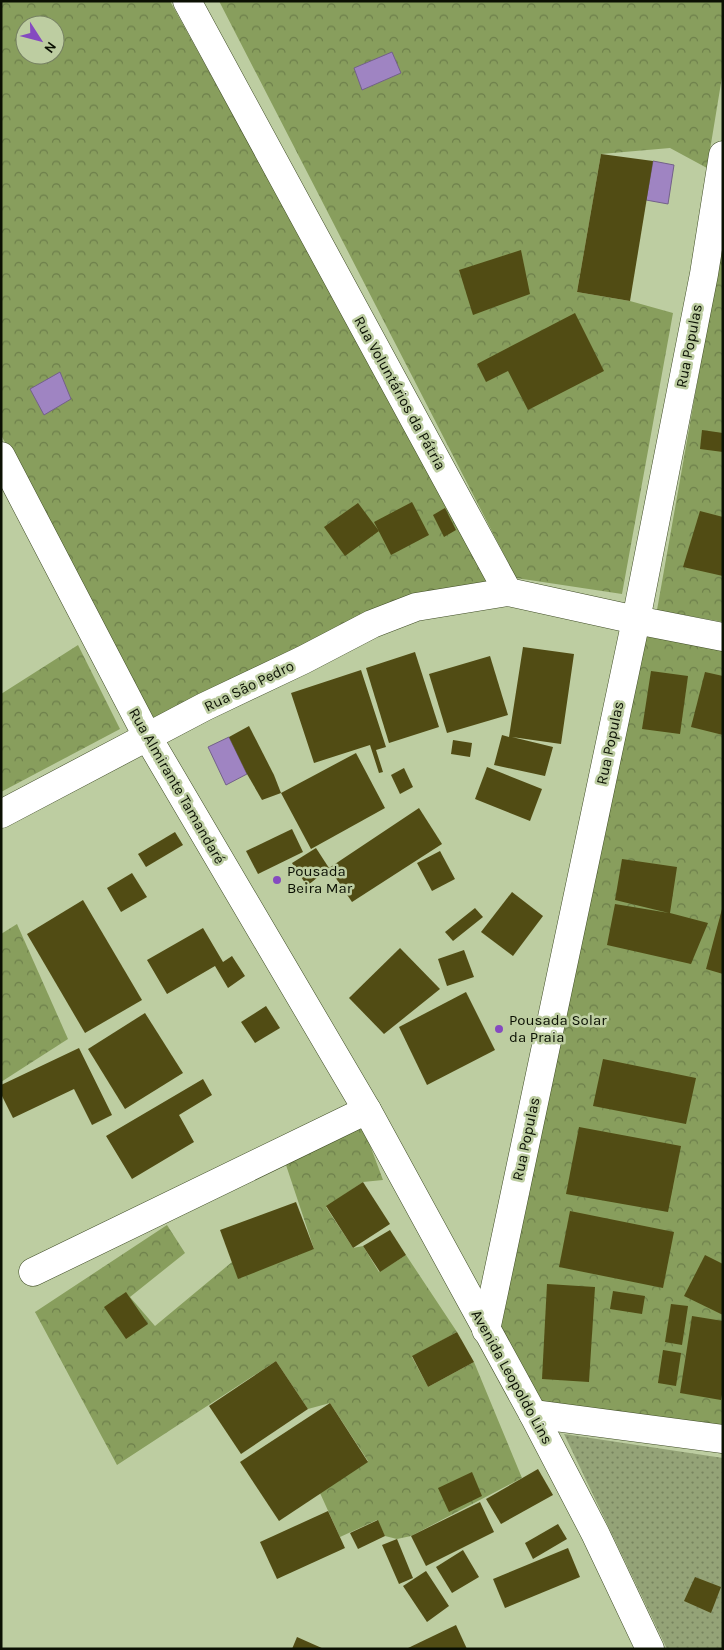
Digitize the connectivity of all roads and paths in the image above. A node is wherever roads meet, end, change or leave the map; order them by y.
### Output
1 (187, 1) edge
2 (723, 154) edge
3 (1, 456) edge
4 (508, 592) junction
5 (636, 620) junction
6 (723, 636) edge
7 (147, 736) junction
8 (1, 814) edge
9 (367, 1110) junction
10 (33, 1272) dead end
11 (486, 1330) junction
12 (533, 1414) junction
13 (723, 1439) edge
14 (650, 1649) edge

1 - 4 street, Rua Voluntários da Pátria
2 - 5 street, Rua Populas
3 - 7 street, Rua Almirante Tamandaré
4 - 5 street
4 - 7 street, Rua São Pedro
5 - 6 street
5 - 11 street, Rua Populas
7 - 8 street, Rua São Pedro
7 - 9 street, Rua Almirante Tamandaré
9 - 10 street
9 - 11 street, Avenida Leopoldo Lins
11 - 12 street, Avenida Leopoldo Lins
12 - 13 street
12 - 14 street, Avenida Leopoldo Lins

